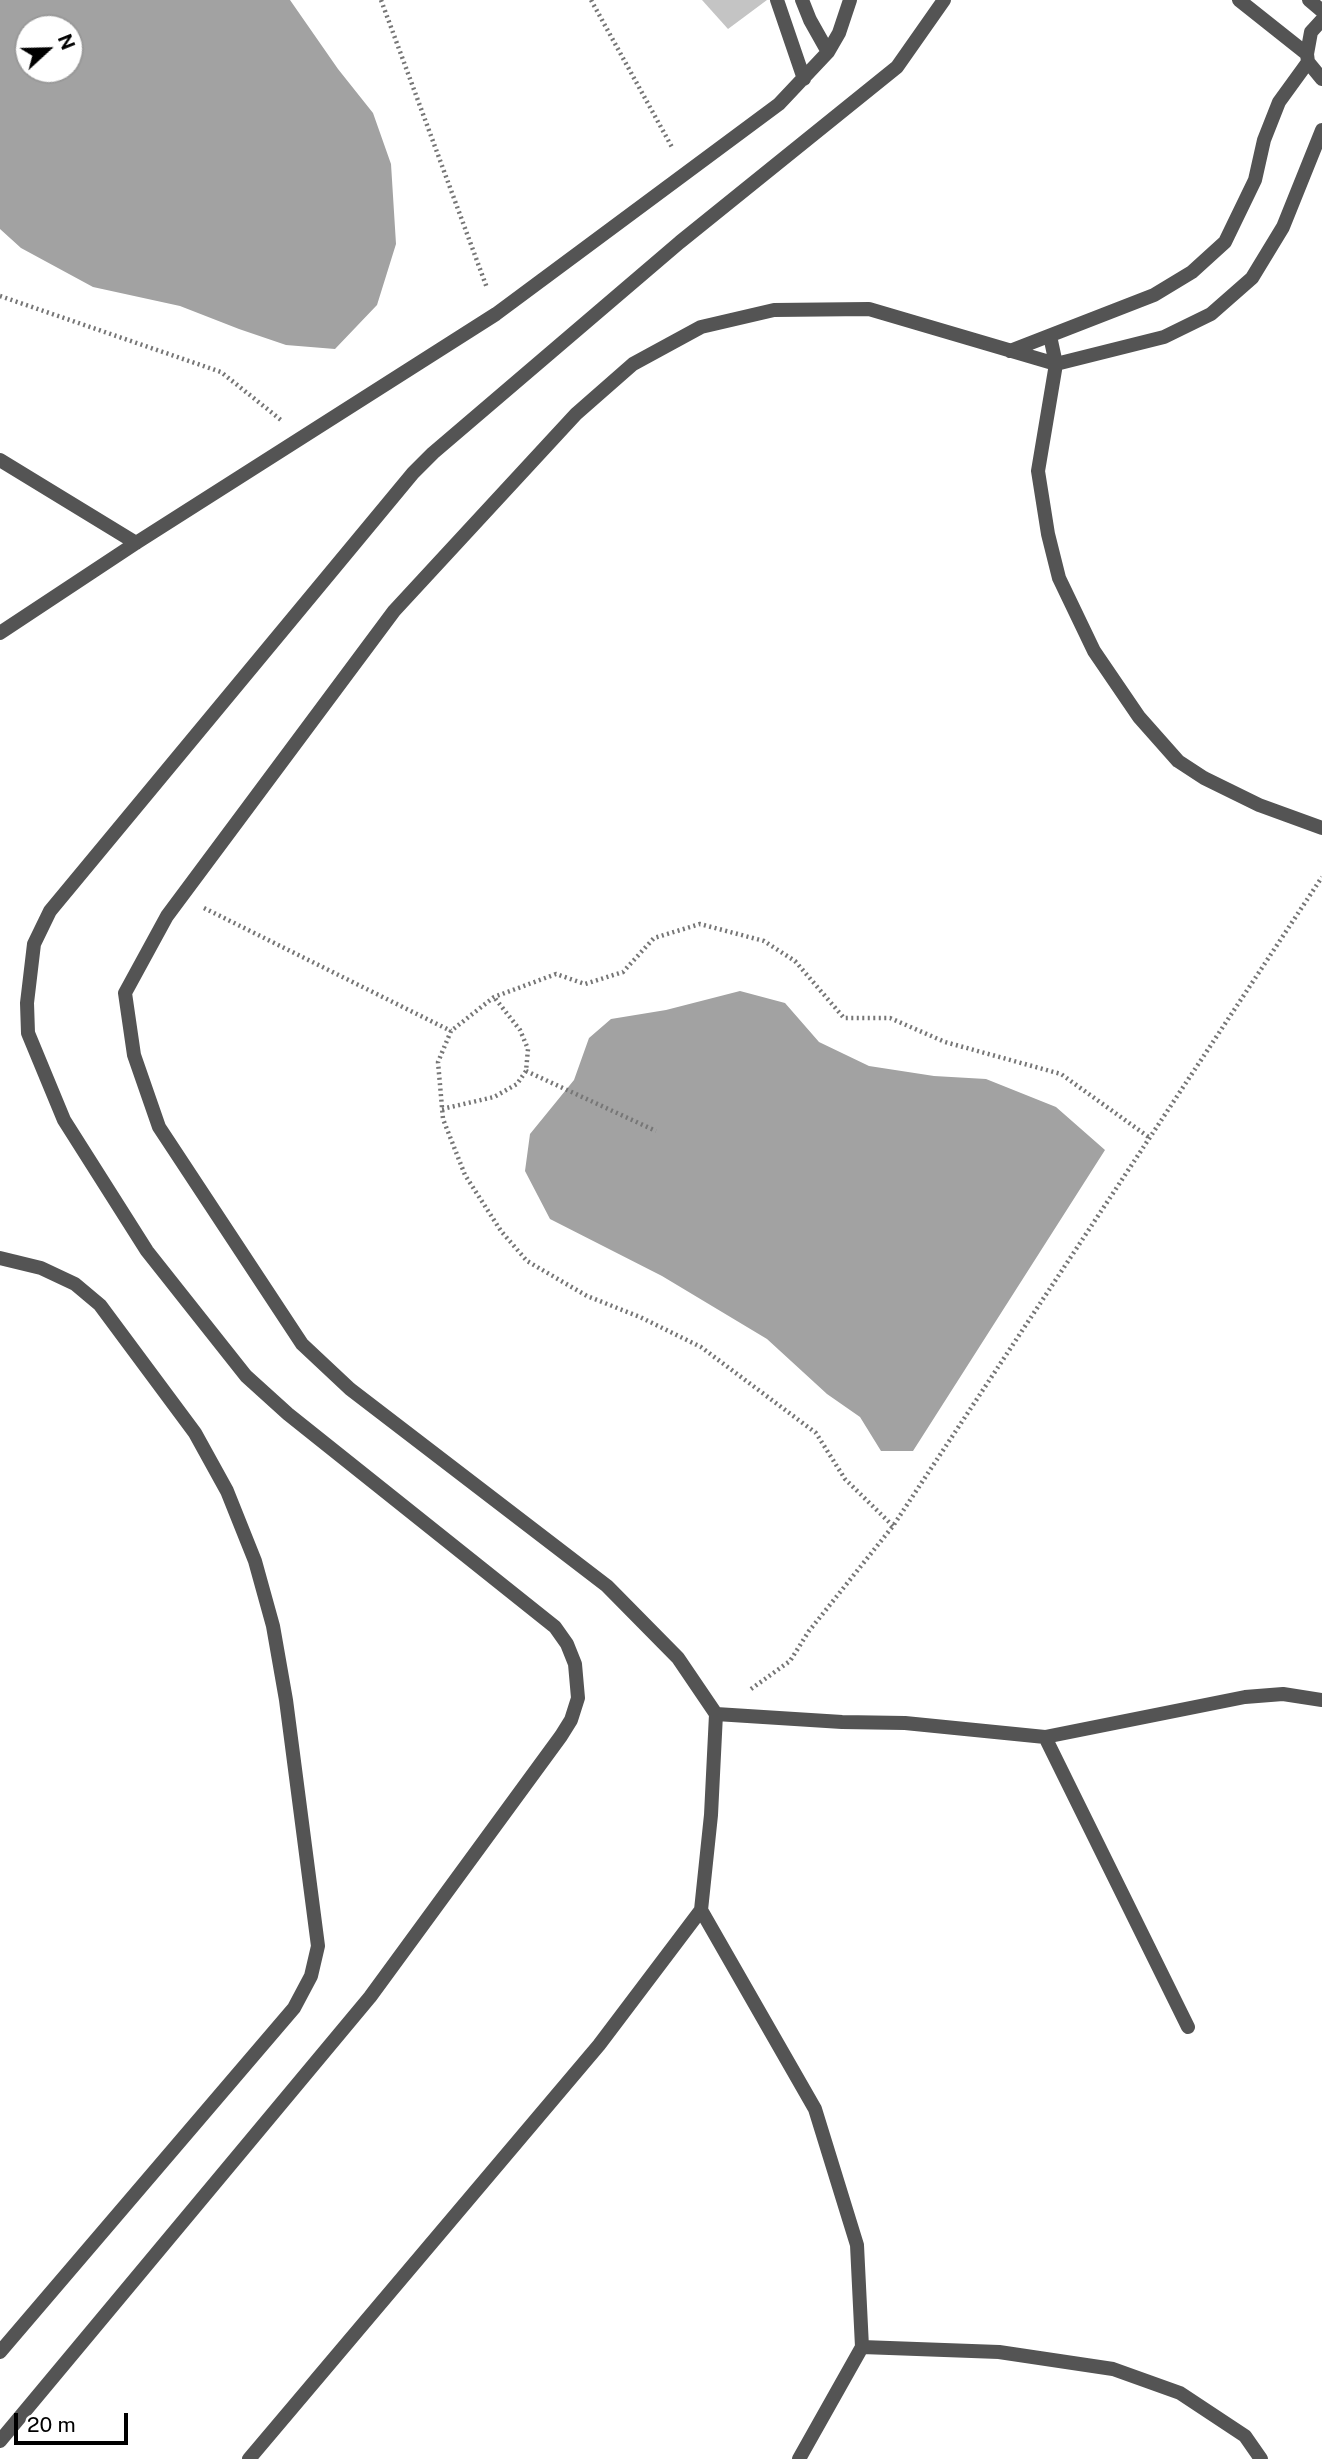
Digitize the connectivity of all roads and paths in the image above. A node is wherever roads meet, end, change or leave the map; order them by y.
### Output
1 (382, 0) edge
2 (591, 0) edge
3 (777, 0) edge
4 (802, 0) edge
5 (850, 0) edge
6 (944, 0) edge
7 (1239, 0) edge
8 (1309, 0) edge
9 (1322, 11) edge
10 (1322, 20) edge
11 (828, 52) junction
12 (1307, 58) junction
13 (804, 79) junction
14 (1322, 79) edge
15 (1322, 130) edge
16 (687, 173) junction
17 (0, 296) edge
18 (496, 314) junction
19 (1050, 336) junction
20 (1010, 351) junction
21 (1056, 364) junction
22 (302, 437) junction
23 (0, 460) edge
24 (136, 543) junction
25 (0, 633) edge
26 (1322, 828) edge
27 (1322, 877) edge
28 (182, 897) junction
29 (494, 998) junction
30 (451, 1031) junction
31 (526, 1071) junction
32 (442, 1109) junction
33 (656, 1131) dead end
34 (1150, 1138) junction
35 (0, 1258) edge
36 (893, 1526) junction
37 (1322, 1700) edge
38 (716, 1714) junction
39 (1045, 1737) junction
40 (701, 1910) junction
41 (1188, 2027) dead end
42 (2, 2347) edge
43 (862, 2347) junction
44 (0, 2441) edge
45 (249, 2459) edge
46 (799, 2459) edge
47 (1261, 2459) edge

1 - 18 path
2 - 16 path
3 - 13 street
4 - 11 street
5 - 11 street
6 - 44 street
7 - 12 street
8 - 9 street
10 - 12 street
11 - 13 street
12 - 14 street
12 - 19 street
13 - 16 street
15 - 21 street
16 - 18 street
17 - 22 path
18 - 22 street
19 - 20 street
19 - 21 street
20 - 21 street
20 - 28 street
21 - 26 street
22 - 24 street
23 - 24 street
24 - 25 street
27 - 34 path
28 - 30 path
28 - 38 street
29 - 30 path
29 - 31 path
29 - 34 path
30 - 32 path
31 - 32 path
31 - 33 path
32 - 36 path
34 - 36 path
35 - 42 street
36 - 38 path
37 - 39 street
38 - 39 street
38 - 40 street
39 - 41 street
40 - 43 street
40 - 45 street
43 - 46 street
43 - 47 street

